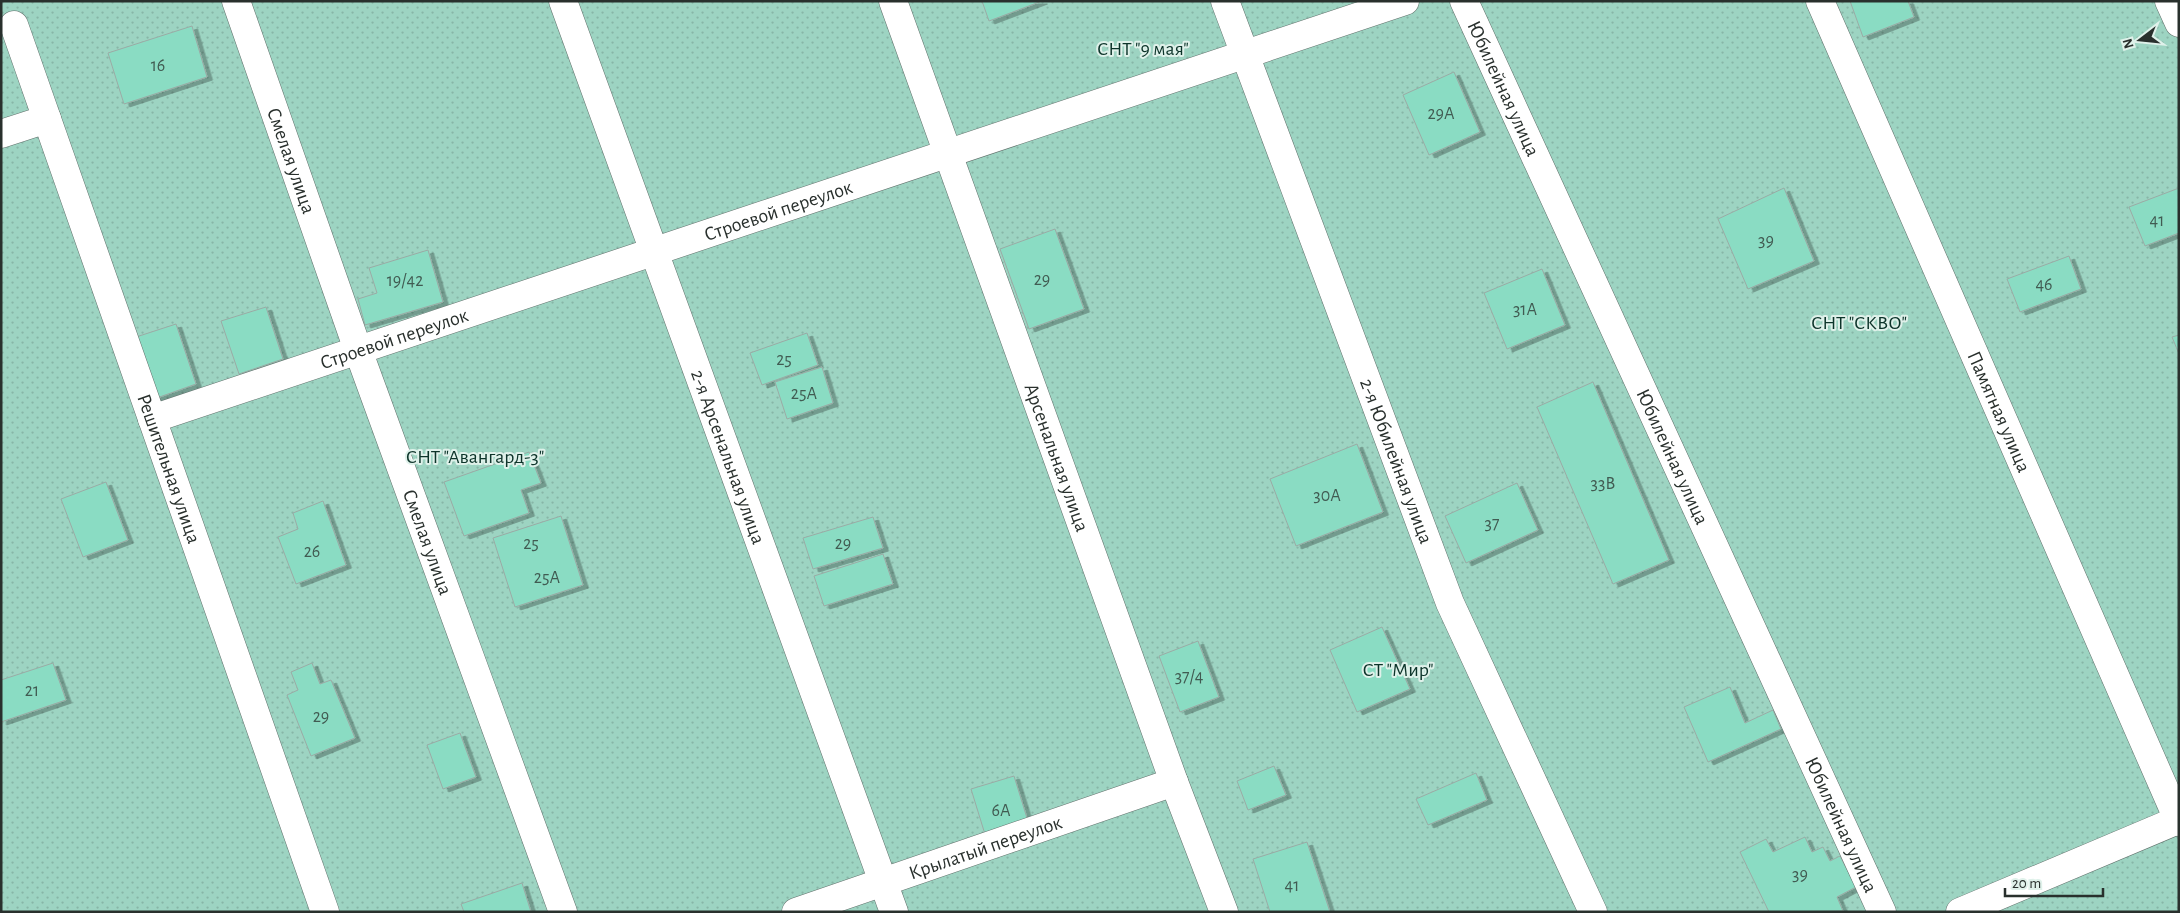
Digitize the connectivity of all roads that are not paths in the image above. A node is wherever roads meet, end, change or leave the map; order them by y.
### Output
1 (236, 1) edge
2 (563, 1) edge
3 (893, 1) edge
4 (1225, 1) edge
5 (1405, 1) edge
6 (1464, 1) edge
7 (1820, 1) edge
8 (2169, 1) edge
9 (2179, 23) edge
10 (14, 24) dead end
11 (1244, 55) junction
12 (47, 119) junction
13 (1, 134) edge
14 (949, 154) junction
15 (654, 251) junction
16 (358, 350) junction
17 (152, 419) junction
18 (1174, 782) junction
19 (2178, 821) edge
20 (883, 882) junction
21 (325, 912) edge
22 (563, 912) edge
23 (796, 912) edge
24 (894, 912) edge
25 (1224, 912) edge
26 (1592, 912) edge
27 (1882, 912) edge
28 (1960, 912) edge

1 - 16 lane, Смелая улица
2 - 15 lane, 2-я Арсенальная улица
3 - 14 lane, Арсенальная улица
4 - 11 lane, 2-я Юбилейная улица
5 - 11 lane, Строевой переулок
6 - 27 lane, Юбилейная улица
7 - 19 lane, Памятная улица
8 - 9 lane
10 - 12 lane, Решительная улица
11 - 14 lane, Строевой переулок
11 - 26 lane, 2-я Юбилейная улица
12 - 13 lane
12 - 17 lane, Решительная улица
14 - 15 lane, Строевой переулок
14 - 18 lane, Арсенальная улица
15 - 16 lane, Строевой переулок
15 - 20 lane, 2-я Арсенальная улица
16 - 17 lane, Строевой переулок
16 - 22 lane, Смелая улица
17 - 21 lane, Решительная улица
18 - 20 lane, Крылатый переулок
18 - 25 lane, Арсенальная улица
19 - 28 lane
20 - 23 lane, Крылатый переулок
20 - 24 lane, 2-я Арсенальная улица

